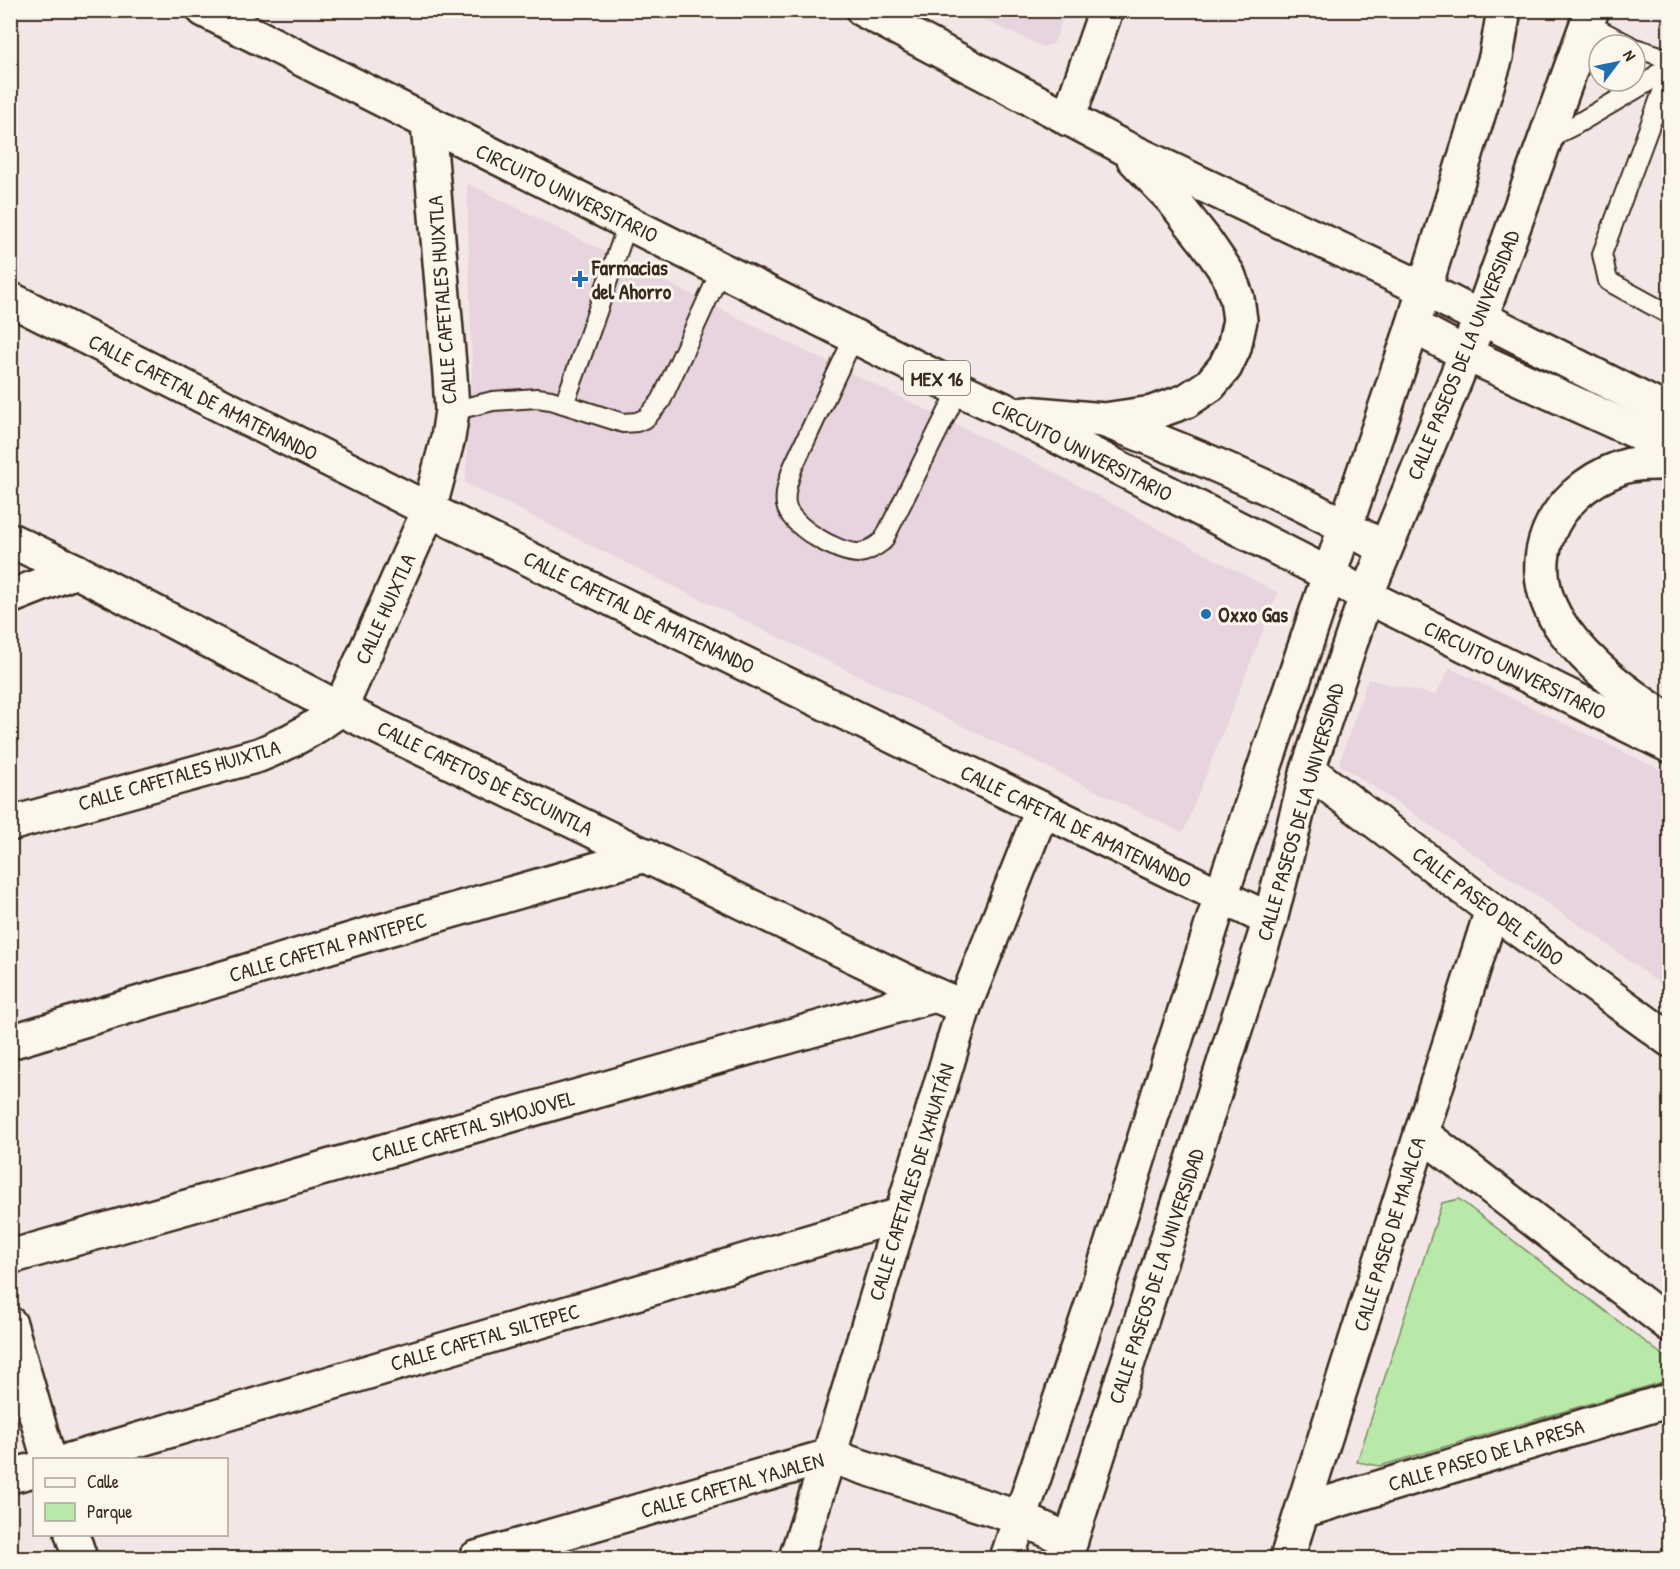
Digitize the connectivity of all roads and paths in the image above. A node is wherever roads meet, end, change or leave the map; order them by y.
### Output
1 (204, 10) edge
2 (863, 10) edge
3 (1106, 10) edge
4 (1504, 10) edge
5 (1590, 16) edge
6 (901, 19) edge
7 (1613, 33) edge
8 (1647, 52) edge
9 (1670, 59) edge
10 (1670, 63) edge
11 (1670, 71) edge
12 (1068, 118) junction
13 (428, 124) junction
14 (1545, 140) junction
15 (1121, 146) junction
16 (628, 224) junction
17 (721, 270) junction
18 (1424, 288) junction
19 (10, 300) edge
20 (1670, 315) edge
21 (1481, 317) junction
22 (1413, 326) junction
23 (854, 337) junction
24 (1466, 354) junction
25 (958, 389) junction
26 (564, 404) junction
27 (452, 411) junction
28 (1009, 412) junction
29 (1670, 413) edge
30 (1104, 420) junction
31 (1670, 447) edge
32 (1670, 463) edge
33 (429, 510) junction
34 (1344, 525) junction
35 (10, 540) edge
36 (1384, 549) junction
37 (76, 571) junction
38 (1328, 574) junction
39 (1366, 596) junction
40 (10, 597) edge
41 (340, 709) junction
42 (1670, 722) edge
43 (1670, 746) edge
44 (1308, 770) junction
45 (1042, 810) junction
46 (10, 824) edge
47 (645, 855) junction
48 (1221, 896) junction
49 (1492, 910) junction
50 (1270, 920) junction
51 (950, 1001) junction
52 (1670, 1040) edge
53 (10, 1042) edge
54 (1421, 1133) junction
55 (900, 1215) junction
56 (10, 1257) edge
57 (10, 1324) edge
58 (1670, 1325) edge
59 (1670, 1400) edge
60 (829, 1456) junction
61 (48, 1458) edge
62 (77, 1458) edge
63 (33, 1470) edge
64 (10, 1476) edge
65 (1302, 1511) junction
66 (1020, 1518) junction
67 (73, 1536) edge
68 (1068, 1550) edge
69 (80, 1558) edge
70 (476, 1558) edge
71 (796, 1558) edge
72 (1007, 1558) edge
73 (1287, 1558) edge

1 - 13 main road, CIRCUITO UNIVERSITARIO / MEX 16
2 - 6 main road
3 - 12 main road
4 - 18 main road, CALLE PASEOS DE LA UNIVERSIDAD
5 - 7 lane
5 - 14 main road, CALLE PASEOS DE LA UNIVERSIDAD
6 - 12 main road
8 - 9 lane
10 - 14 lane
11 - 20 lane
12 - 15 main road
13 - 16 main road, CIRCUITO UNIVERSITARIO / MEX 16
13 - 27 main road, CALLE CAFETALES HUIXTLA
14 - 21 main road, CALLE PASEOS DE LA UNIVERSIDAD
15 - 18 main road
15 - 30 main road
16 - 17 main road, CIRCUITO UNIVERSITARIO / MEX 16
16 - 26 lane
17 - 23 main road, CIRCUITO UNIVERSITARIO / MEX 16
17 - 26 lane
18 - 21 main road
18 - 22 main road, CALLE PASEOS DE LA UNIVERSIDAD
19 - 33 main road, CALLE CAFETAL DE AMATENANDO
21 - 24 main road, CALLE PASEOS DE LA UNIVERSIDAD
21 - 29 main road
22 - 24 main road
22 - 34 main road, CALLE PASEOS DE LA UNIVERSIDAD
23 - 25 main road, CIRCUITO UNIVERSITARIO / MEX 16
23 - 25 lane
24 - 31 main road
24 - 36 main road, CALLE PASEOS DE LA UNIVERSIDAD
25 - 28 main road, CIRCUITO UNIVERSITARIO / MEX 16
26 - 27 lane
27 - 33 main road, CALLE CAFETALES HUIXTLA
28 - 30 main road
28 - 38 main road, CIRCUITO UNIVERSITARIO / MEX 16
30 - 34 main road
32 - 42 main road
33 - 41 main road, CALLE HUIXTLA
33 - 45 main road, CALLE CAFETAL DE AMATENANDO
34 - 36 main road
34 - 38 main road, CALLE PASEOS DE LA UNIVERSIDAD
35 - 37 main road, CALLE CAFETOS DE ESCUINTLA
36 - 39 main road, CALLE PASEOS DE LA UNIVERSIDAD
37 - 40 main road
37 - 41 main road, CALLE CAFETOS DE ESCUINTLA
38 - 39 main road, CIRCUITO UNIVERSITARIO / MEX 16
38 - 48 main road, CALLE PASEOS DE LA UNIVERSIDAD
39 - 43 main road, CIRCUITO UNIVERSITARIO / MEX 16
39 - 44 main road, CALLE PASEOS DE LA UNIVERSIDAD
41 - 46 main road, CALLE CAFETALES HUIXTLA
41 - 47 main road, CALLE CAFETOS DE ESCUINTLA
44 - 49 main road, CALLE PASEO DEL EJIDO
44 - 50 main road, CALLE PASEOS DE LA UNIVERSIDAD
45 - 48 main road, CALLE CAFETAL DE AMATENANDO
45 - 51 main road, CALLE CAFETALES DE IXHUATÁN
47 - 51 main road, CALLE CAFETOS DE ESCUINTLA
47 - 53 main road, CALLE CAFETAL PANTEPEC
48 - 50 main road, CALLE CAFETAL DE AMATENANDO
48 - 66 main road, CALLE PASEOS DE LA UNIVERSIDAD
49 - 52 main road, CALLE PASEO DEL EJIDO
49 - 54 main road, CALLE PASEO DE MAJALCA
50 - 68 main road, CALLE PASEOS DE LA UNIVERSIDAD
51 - 55 main road, CALLE CAFETALES DE IXHUATÁN
51 - 56 main road, CALLE CAFETAL SIMOJOVEL
54 - 58 main road
54 - 65 main road, CALLE PASEO DE MAJALCA
55 - 60 main road, CALLE CAFETALES DE IXHUATÁN
55 - 62 main road, CALLE CAFETAL SILTEPEC
57 - 61 main road
59 - 65 main road, CALLE PASEO DE LA PRESA
60 - 66 main road, CALLE CAFETAL YAJALEN
60 - 70 main road, CALLE CAFETAL YAJALEN
60 - 71 main road, CALLE CAFETALES DE IXHUATÁN
63 - 64 main road
65 - 73 main road, CALLE PASEO DE MAJALCA
66 - 68 main road, CALLE CAFETAL YAJALEN
66 - 72 main road, CALLE PASEOS DE LA UNIVERSIDAD
67 - 69 main road

